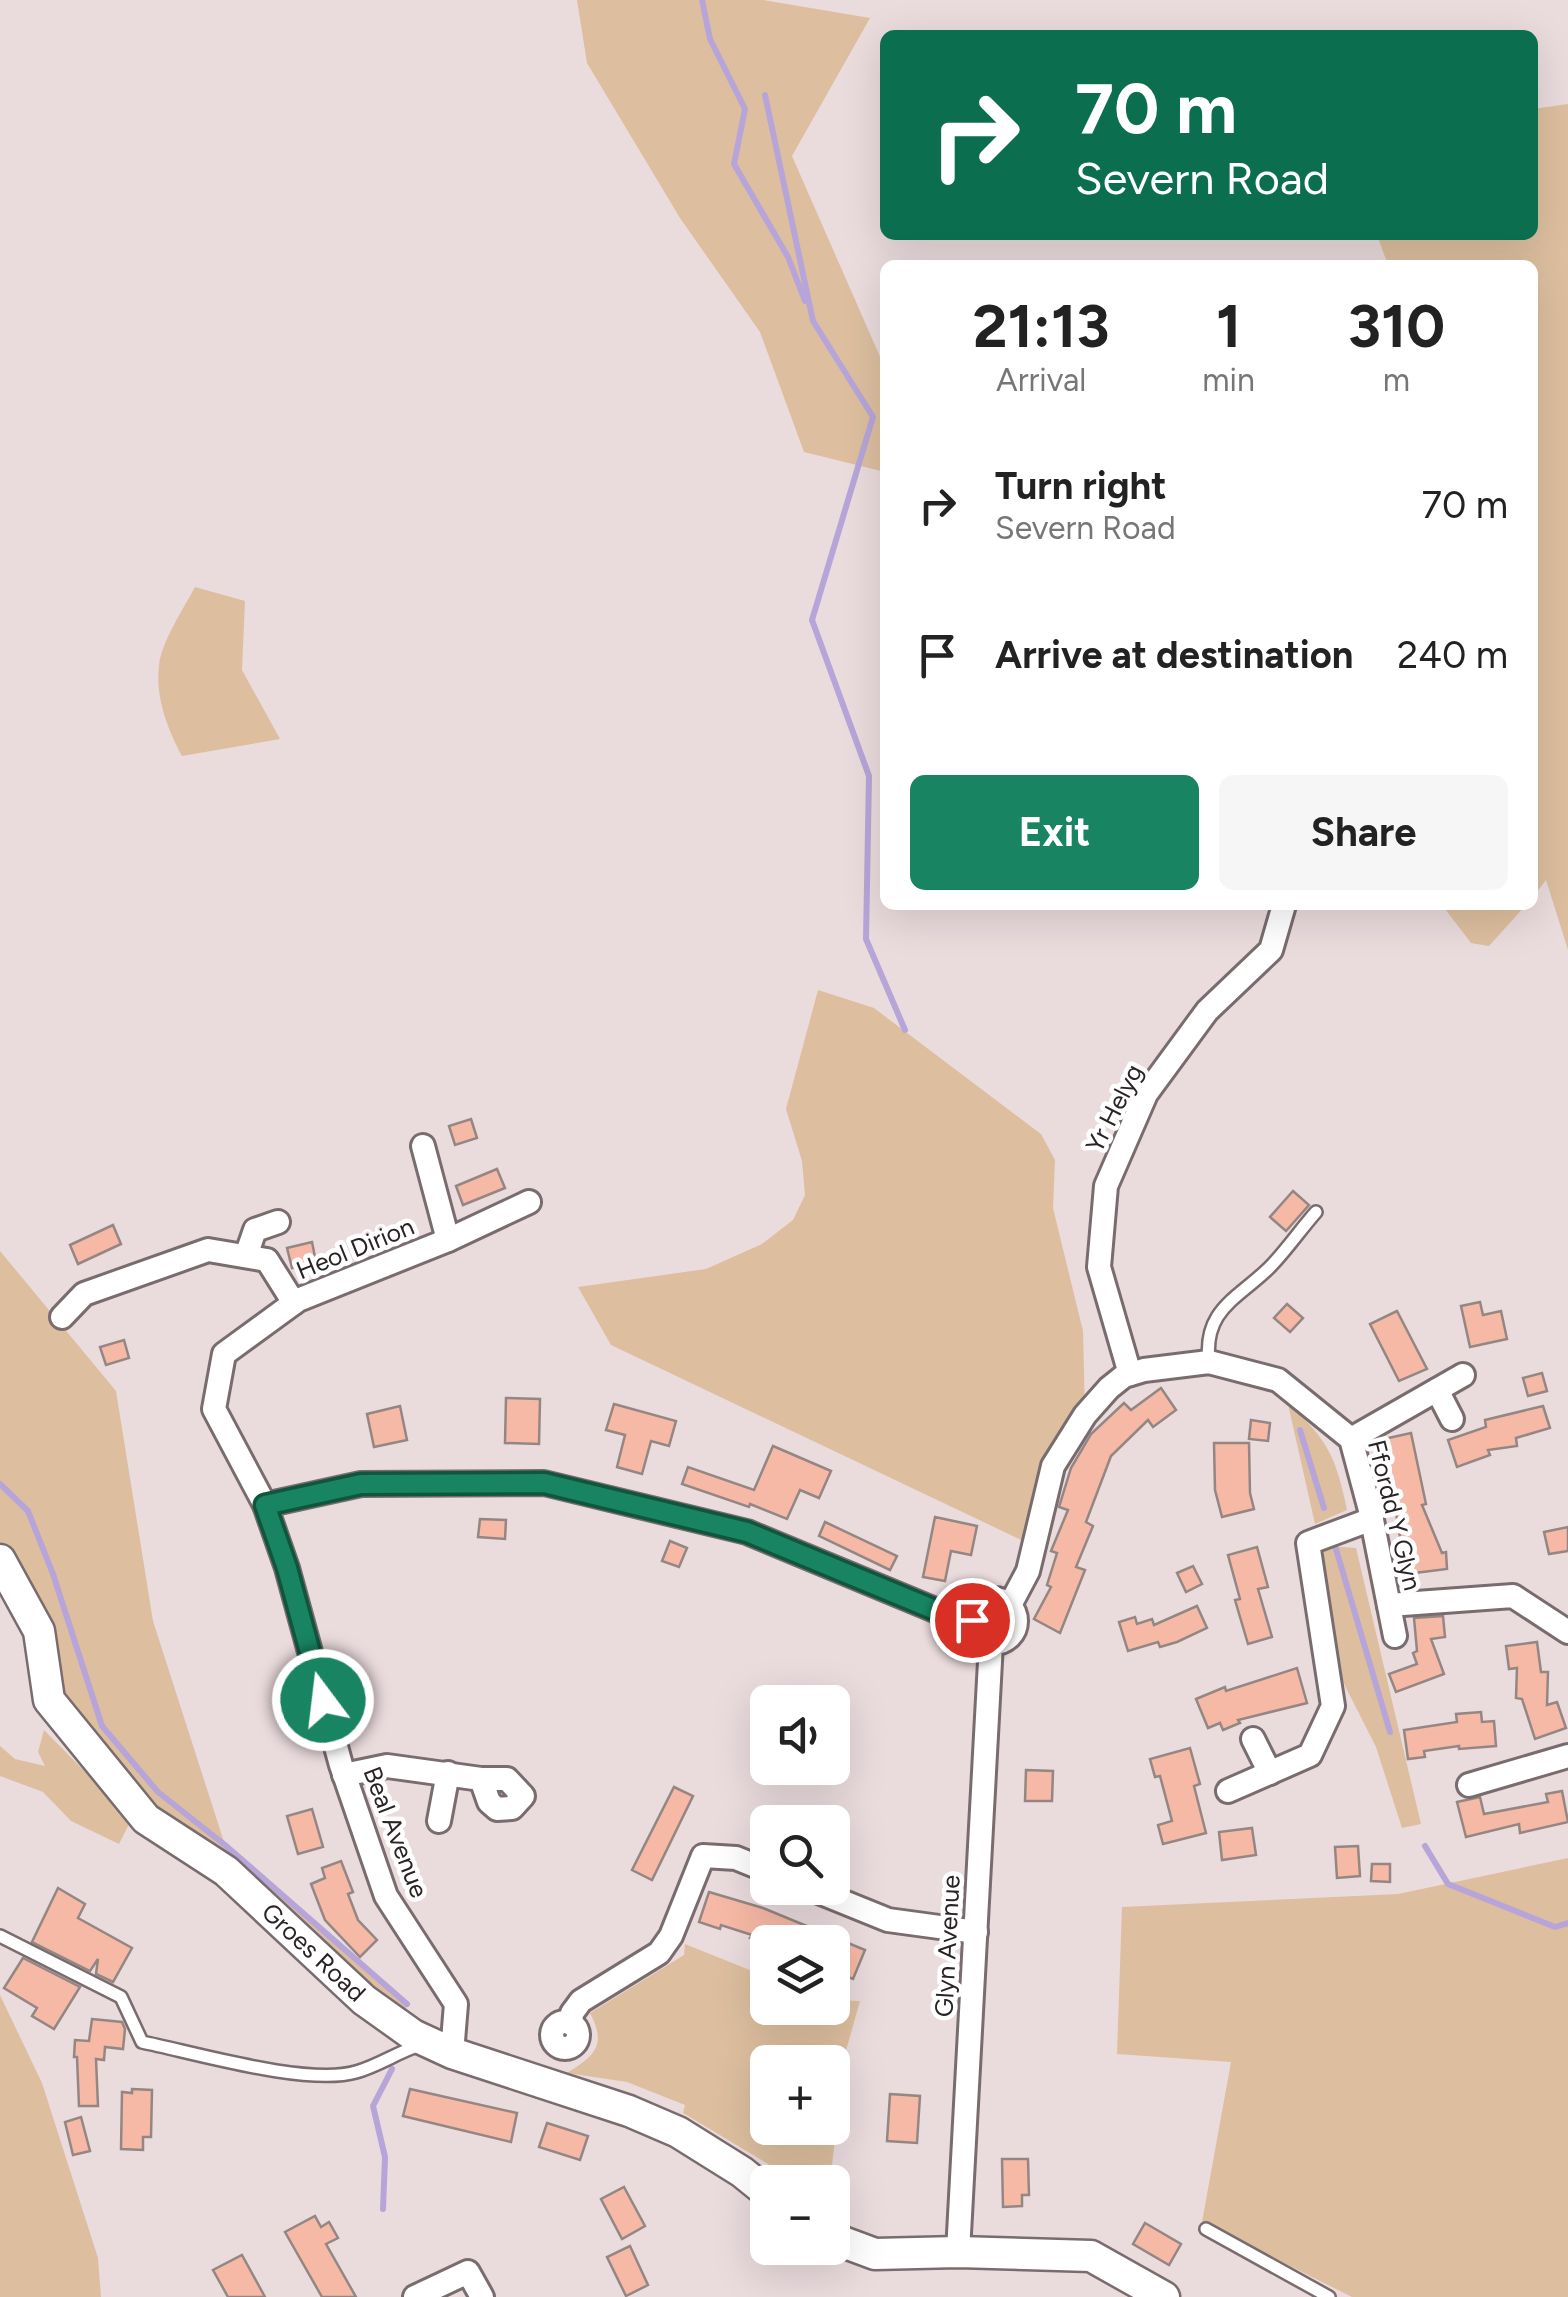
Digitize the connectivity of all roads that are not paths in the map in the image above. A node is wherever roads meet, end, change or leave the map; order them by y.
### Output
1 (1283, 910) edge
2 (423, 1146) dead end
3 (529, 1202) dead end
4 (1316, 1212) dead end
5 (278, 1222) dead end
6 (448, 1240) junction
7 (246, 1256) junction
8 (294, 1302) junction
9 (62, 1317) dead end
10 (1209, 1362) junction
11 (1130, 1374) junction
12 (1464, 1375) dead end
13 (1437, 1390) junction
14 (1452, 1419) dead end
15 (1352, 1439) junction
16 (265, 1505) junction
17 (1372, 1519) junction
18 (0, 1560) edge
19 (1010, 1605) junction
20 (1389, 1605) junction
21 (972, 1620) junction
22 (1568, 1632) edge
23 (1395, 1636) dead end
24 (990, 1643) junction
25 (1253, 1740) dead end
26 (1568, 1756) edge
27 (1270, 1772) junction
28 (448, 1773) junction
29 (344, 1775) junction
30 (481, 1779) dead end
31 (1470, 1785) dead end
32 (1228, 1791) dead end
33 (440, 1821) dead end
34 (750, 1864) edge
35 (850, 1905) edge
36 (976, 1932) junction
37 (0, 1936) edge
38 (571, 2024) dead end
39 (441, 2047) junction
40 (750, 2178) edge
41 (1206, 2229) dead end
42 (850, 2245) edge
43 (958, 2252) junction
44 (415, 2297) edge
45 (482, 2297) edge
46 (1164, 2297) edge
47 (1328, 2297) edge

1 - 11 street, Yr Helyg
2 - 6 street, Heol Dirion
3 - 6 street, Heol Dirion
4 - 10 lane
5 - 7 street
6 - 8 street, Heol Dirion
7 - 8 street
7 - 9 street
8 - 16 street, Heol Dirion
10 - 11 street, Ffordd Y Glyn
10 - 15 street, Ffordd Y Glyn
11 - 19 street
12 - 13 street
13 - 14 street
13 - 15 street
15 - 17 street, Ffordd Y Glyn
16 - 21 street
16 - 29 street, Beal Avenue
17 - 20 street, Ffordd Y Glyn
17 - 27 street
18 - 39 street, Groes Road
19 - 21 street
19 - 24 street
20 - 22 street
20 - 23 street, Ffordd Y Glyn
21 - 24 street
24 - 36 street, Glyn Avenue
25 - 27 street
26 - 31 street
27 - 32 street
28 - 29 street
28 - 30 street
28 - 33 street
29 - 39 street, Beal Avenue
34 - 38 street
35 - 36 street
36 - 43 street, Glyn Avenue
37 - 39 lane
39 - 40 street, Groes Road
41 - 47 lane
42 - 43 street
43 - 46 street
44 - 45 street

